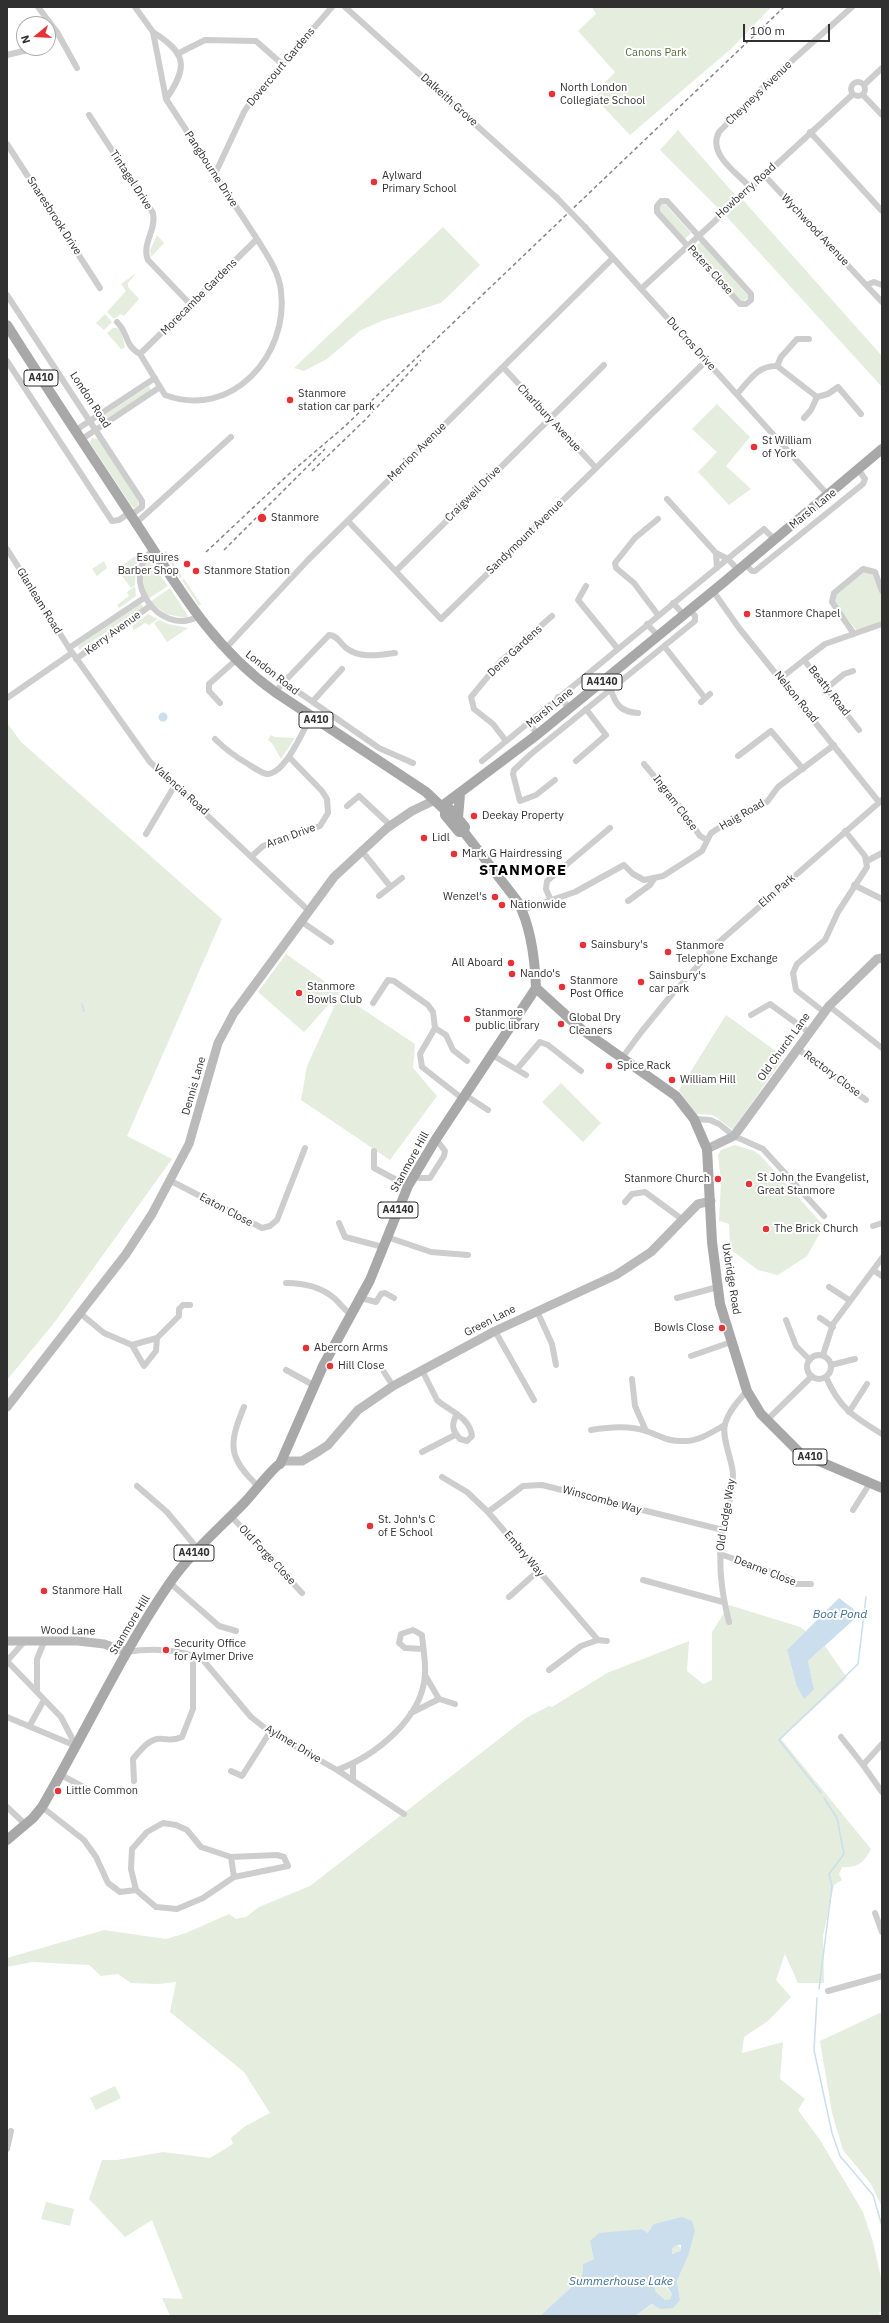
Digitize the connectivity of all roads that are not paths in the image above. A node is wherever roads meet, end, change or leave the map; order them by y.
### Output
1 (38, 7) edge
2 (135, 7) edge
3 (332, 7) edge
4 (345, 7) edge
5 (852, 7) edge
6 (57, 32) joint
7 (153, 32) junction
8 (179, 53) junction
9 (282, 64) junction
10 (78, 68) dead end
11 (882, 68) edge
12 (864, 85) junction
13 (852, 95) junction
14 (863, 95) junction
15 (166, 99) junction
16 (89, 115) dead end
17 (882, 115) edge
18 (810, 132) junction
19 (7, 144) edge
20 (215, 174) junction
21 (764, 175) junction
22 (751, 188) junction
23 (555, 196) joint
24 (882, 211) edge
25 (699, 235) junction
26 (257, 239) junction
27 (687, 245) junction
28 (613, 258) junction
29 (866, 285) junction
30 (882, 285) edge
31 (100, 288) dead end
32 (641, 289) junction
33 (7, 295) edge
34 (882, 302) edge
35 (190, 304) junction
36 (117, 322) dead end
37 (7, 325) edge
38 (809, 339) dead end
39 (140, 354) junction
40 (7, 361) edge
41 (706, 361) junction
42 (604, 365) dead end
43 (777, 366) junction
44 (503, 367) junction
45 (155, 378) junction
46 (160, 387) junction
47 (737, 394) junction
48 (817, 397) junction
49 (861, 414) dead end
50 (550, 418) junction
51 (804, 418) dead end
52 (89, 421) junction
53 (76, 430) junction
54 (95, 430) junction
55 (231, 437) dead end
56 (82, 440) junction
57 (882, 449) edge
58 (596, 468) junction
59 (858, 469) junction
60 (828, 495) junction
61 (667, 499) dead end
62 (132, 517) junction
63 (658, 519) dead end
64 (348, 520) junction
65 (774, 539) junction
66 (7, 549) edge
67 (153, 550) junction
68 (716, 553) junction
69 (728, 559) junction
70 (742, 567) junction
71 (717, 568) junction
72 (396, 571) junction
73 (586, 586) dead end
74 (713, 591) junction
75 (882, 591) edge
76 (144, 598) junction
77 (673, 603) junction
78 (150, 606) junction
79 (687, 612) junction
80 (658, 615) junction
81 (552, 616) dead end
82 (198, 617) junction
83 (647, 624) junction
84 (882, 624) edge
85 (854, 634) junction
86 (658, 636) junction
87 (664, 646) junction
88 (225, 649) junction
89 (618, 649) junction
90 (71, 651) junction
91 (395, 653) dead end
92 (76, 659) junction
93 (236, 660) junction
94 (804, 660) junction
95 (342, 669) dead end
96 (853, 671) dead end
97 (781, 678) junction
98 (284, 682) junction
99 (827, 688) junction
100 (611, 690) junction
101 (276, 692) junction
102 (558, 697) junction
103 (7, 698) edge
104 (706, 698) dead end
105 (313, 701) junction
106 (220, 702) dead end
107 (570, 708) junction
108 (586, 710) junction
109 (638, 713) dead end
110 (311, 716) junction
111 (528, 723) junction
112 (859, 730) dead end
113 (538, 734) junction
114 (215, 739) dead end
115 (367, 740) junction
116 (506, 741) junction
117 (524, 745) junction
118 (834, 745) junction
119 (360, 750) junction
120 (530, 754) junction
121 (738, 756) dead end
122 (289, 757) junction
123 (482, 760) dead end
124 (576, 761) dead end
125 (413, 763) dead end
126 (644, 764) dead end
127 (802, 768) junction
128 (555, 780) dead end
129 (175, 785) junction
130 (460, 794) junction
131 (881, 801) edge
132 (441, 805) junction
133 (348, 806) dead end
134 (458, 818) junction
135 (390, 825) junction
136 (610, 828) dead end
137 (845, 831) junction
138 (464, 832) junction
139 (146, 834) dead end
140 (707, 840) junction
141 (361, 850) junction
142 (882, 853) edge
143 (252, 856) junction
144 (867, 861) junction
145 (402, 878) dead end
146 (654, 879) junction
147 (854, 885) junction
148 (390, 886) junction
149 (379, 896) dead end
150 (882, 899) edge
151 (551, 901) junction
152 (628, 901) dead end
153 (522, 910) junction
154 (309, 911) junction
155 (302, 922) junction
156 (331, 942) dead end
157 (882, 958) edge
158 (536, 988) junction
159 (678, 988) dead end
160 (673, 993) dead end
161 (373, 1003) dead end
162 (826, 1009) junction
163 (752, 1015) dead end
164 (435, 1028) junction
165 (810, 1033) junction
166 (882, 1048) edge
167 (798, 1049) junction
168 (492, 1055) junction
169 (622, 1058) junction
170 (467, 1061) dead end
171 (517, 1069) junction
172 (581, 1071) dead end
173 (526, 1075) dead end
174 (464, 1097) junction
175 (866, 1100) dead end
176 (488, 1110) dead end
177 (694, 1119) junction
178 (734, 1136) junction
179 (436, 1138) junction
180 (305, 1148) dead end
181 (707, 1149) junction
182 (374, 1151) dead end
183 (415, 1173) junction
184 (171, 1180) junction
185 (408, 1186) junction
186 (711, 1201) junction
187 (625, 1202) dead end
188 (824, 1216) dead end
189 (683, 1220) junction
190 (339, 1223) dead end
191 (882, 1223) edge
192 (873, 1226) dead end
193 (387, 1237) junction
194 (383, 1248) junction
195 (468, 1255) dead end
196 (882, 1258) edge
197 (873, 1270) junction
198 (882, 1276) edge
199 (286, 1283) dead end
200 (718, 1286) junction
201 (829, 1286) dead end
202 (361, 1298) junction
203 (394, 1298) dead end
204 (677, 1298) dead end
205 (849, 1300) junction
206 (190, 1305) dead end
207 (537, 1311) junction
208 (81, 1314) junction
209 (352, 1315) junction
210 (820, 1318) dead end
211 (786, 1320) dead end
212 (833, 1327) junction
213 (495, 1331) junction
214 (157, 1338) junction
215 (731, 1342) junction
216 (132, 1345) junction
217 (823, 1355) junction
218 (691, 1356) dead end
219 (856, 1359) dead end
220 (810, 1360) junction
221 (556, 1365) dead end
222 (831, 1365) junction
223 (286, 1370) dead end
224 (422, 1370) junction
225 (384, 1372) dead end
226 (812, 1376) junction
227 (826, 1377) junction
228 (632, 1379) dead end
229 (867, 1384) dead end
230 (315, 1386) junction
231 (393, 1386) junction
232 (747, 1392) junction
233 (534, 1400) dead end
234 (244, 1407) dead end
235 (7, 1408) edge
236 (849, 1412) junction
237 (457, 1414) junction
238 (766, 1420) junction
239 (725, 1425) junction
240 (591, 1430) dead end
241 (646, 1431) junction
242 (882, 1434) edge
243 (456, 1435) junction
244 (422, 1452) dead end
245 (278, 1464) junction
246 (442, 1477) dead end
247 (870, 1483) junction
248 (137, 1486) dead end
249 (259, 1487) junction
250 (882, 1488) edge
251 (853, 1510) dead end
252 (488, 1512) junction
253 (231, 1516) junction
254 (723, 1530) junction
255 (197, 1548) junction
256 (720, 1554) junction
257 (538, 1571) junction
258 (643, 1580) dead end
259 (170, 1583) junction
260 (810, 1584) dead end
261 (302, 1593) dead end
262 (509, 1597) dead end
263 (723, 1602) junction
264 (729, 1622) dead end
265 (236, 1631) dead end
266 (598, 1640) junction
267 (607, 1640) dead end
268 (7, 1642) edge
269 (24, 1642) junction
270 (44, 1642) junction
271 (423, 1649) dead end
272 (127, 1652) junction
273 (193, 1655) junction
274 (7, 1661) edge
275 (549, 1670) dead end
276 (425, 1675) junction
277 (37, 1691) junction
278 (439, 1699) junction
279 (44, 1700) junction
280 (455, 1704) dead end
281 (411, 1713) junction
282 (7, 1717) edge
283 (30, 1725) junction
284 (270, 1732) junction
285 (841, 1736) dead end
286 (882, 1744) edge
287 (76, 1746) junction
288 (353, 1764) junction
289 (863, 1765) junction
290 (337, 1770) junction
291 (231, 1771) dead end
292 (61, 1775) junction
293 (353, 1780) junction
294 (134, 1781) dead end
295 (89, 1790) dead end
296 (882, 1792) edge
297 (7, 1807) edge
298 (42, 1807) junction
299 (404, 1814) dead end
300 (30, 1821) junction
301 (7, 1840) edge
302 (231, 1857) junction
303 (234, 1877) junction
304 (136, 1890) junction
305 (875, 1913) dead end
306 (882, 1932) edge
307 (882, 1976) edge
308 (828, 1991) dead end
309 (11, 2131) dead end
310 (7, 2149) edge

1 - 6 street
2 - 7 street, Pangbourne Drive
3 - 9 street, Dovercourt Gardens
4 - 23 street, Dalkeith Grove
5 - 22 street, Cheyneys Avenue
6 - 10 street
7 - 8 street, Pangbourne Drive
7 - 15 street, Pangbourne Drive
8 - 9 street
8 - 15 street
9 - 20 street, Dovercourt Gardens
11 - 12 street
12 - 13 street
12 - 14 street
13 - 14 street
13 - 18 street, Howberry Road
14 - 17 street
15 - 20 street, Pangbourne Drive
16 - 35 street, Tintagel Drive
18 - 21 street, Howberry Road
18 - 24 street
19 - 31 street, Snaresbrook Drive
20 - 26 street, Pangbourne Drive
21 - 22 street, Howberry Road
21 - 29 street, Wychwood Avenue
22 - 25 street, Howberry Road
23 - 28 street, Du Cros Drive, bridge
25 - 27 street, Howberry Road
25 - 27 street, Peters Close
25 - 27 street, Peters Close
26 - 35 street, Morecambe Gardens
26 - 46 street, Pangbourne Drive
27 - 32 street, Howberry Road
28 - 32 street, Du Cros Drive
28 - 44 street, Merrion Avenue
29 - 30 street
29 - 34 street, Wychwood Avenue
32 - 41 street, Du Cros Drive
33 - 52 street, London Road
35 - 39 street, Morecambe Gardens
36 - 39 street
37 - 53 main road, London Road / A410
38 - 43 street
39 - 45 street
40 - 62 street
41 - 47 street, Du Cros Drive
41 - 58 street, Sandymount Avenue
42 - 50 street, Craigweil Drive
43 - 47 street
43 - 48 street
44 - 50 street, Charlbury Avenue
44 - 64 street, Merrion Avenue
45 - 46 street
45 - 52 street
46 - 54 street
47 - 60 street, Du Cros Drive
48 - 49 street
48 - 51 street
50 - 58 street, Charlbury Avenue
50 - 72 street, Craigweil Drive
52 - 53 street
52 - 54 street, London Road
53 - 56 main road, London Road / A410
54 - 56 street
54 - 62 street, London Road
55 - 62 street
56 - 62 main road, London Road / A410
57 - 59 main road, Marsh Lane / A4140
58 - 72 street, Sandymount Avenue
59 - 60 main road, Marsh Lane / A4140
59 - 70 street, Marsh Lane
60 - 65 main road, Marsh Lane / A4140
61 - 68 street
62 - 67 main road, London Road / A410
63 - 80 street
64 - 72 street, Sandymount Avenue
64 - 88 street, Merrion Avenue
65 - 69 street, Marsh Lane
65 - 70 main road, Marsh Lane / A4140
66 - 90 street, Glanleam Road
67 - 76 street
67 - 82 main road, London Road / A410
68 - 69 street
68 - 71 street
69 - 70 street
69 - 71 street, Marsh Lane
70 - 74 main road, Marsh Lane / A4140
71 - 77 street, Marsh Lane
73 - 89 street
74 - 79 main road, Marsh Lane / A4140
74 - 97 street, Nelson Road
75 - 85 street
76 - 78 street
76 - 90 street, Kerry Avenue
77 - 79 street
77 - 80 street, Marsh Lane
78 - 82 street
78 - 92 street, Kerry Avenue
79 - 86 main road, Marsh Lane / A4140
79 - 87 street
80 - 83 street, Marsh Lane
81 - 116 street, Dene Gardens
82 - 88 main road, London Road / A410
83 - 86 street
83 - 89 street, Marsh Lane
84 - 85 street, Beatty Road
85 - 94 street, Beatty Road
86 - 107 main road, Marsh Lane / A4140
87 - 100 street
87 - 104 street
88 - 93 main road, London Road / A410
89 - 102 street, Marsh Lane
90 - 92 street, Valencia Road
90 - 103 street, Kerry Avenue
91 - 98 street
92 - 129 street, Valencia Road
93 - 101 main road, London Road / A410
93 - 106 street
94 - 97 street
94 - 99 street, Beatty Road
95 - 105 street
96 - 99 street
97 - 118 street, Nelson Road
98 - 101 street
98 - 105 street
99 - 112 street, Beatty Road
100 - 108 street
100 - 109 street
101 - 110 main road, London Road / A410
102 - 107 street
102 - 111 street, Marsh Lane
105 - 115 street
107 - 113 main road, Marsh Lane / A4140
108 - 120 street
108 - 124 street
110 - 119 main road, London Road / A410
110 - 122 street
111 - 113 street
111 - 116 street, Marsh Lane
113 - 117 main road, Marsh Lane / A4140
114 - 122 street
115 - 119 street
115 - 125 street
116 - 123 street, Marsh Lane
117 - 120 street
117 - 130 main road, Marsh Lane / A4140
118 - 127 street, Haig Road
118 - 131 street, Nelson Road
119 - 132 main road, London Road / A410
120 - 128 street
121 - 127 street
122 - 143 street, Aran Drive
126 - 140 street, Ingram Close
127 - 140 street, Haig Road
129 - 139 street
129 - 143 street, Valencia Road
130 - 132 main road, Marsh Lane / A4140
130 - 134 main road
131 - 137 street, Elm Park
132 - 134 main road, A410
132 - 135 street, Dennis Lane
132 - 138 main road, A410
133 - 135 street
134 - 138 main road, A410
135 - 141 street, Dennis Lane
136 - 151 street
137 - 144 street
137 - 159 street, Elm Park
138 - 153 main road, A410
140 - 146 street, Haig Road
141 - 148 street
141 - 154 street, Dennis Lane
142 - 144 street
143 - 154 street, Valencia Road
144 - 147 street
145 - 148 street
146 - 151 street
146 - 152 street, Haig Road
147 - 150 street
147 - 162 street
148 - 149 street
151 - 153 street
153 - 158 main road, A410
154 - 155 street, Dennis Lane
155 - 156 street
155 - 184 street, Dennis Lane
157 - 162 street, Old Church Lane
158 - 168 main road, Stanmore Hill / A4140
158 - 169 main road, A410
160 - 169 street
161 - 164 street
162 - 165 street, Old Church Lane
162 - 166 street
163 - 165 street
164 - 170 street
164 - 174 street
165 - 167 street, Old Church Lane
167 - 175 street, Rectory Close
167 - 178 street, Old Church Lane
168 - 171 street
168 - 174 main road, Stanmore Hill / A4140
169 - 177 main road, Uxbridge Road / A410
171 - 172 street
171 - 173 street
174 - 176 street
174 - 179 main road, Stanmore Hill / A4140
177 - 178 street
177 - 181 main road, Uxbridge Road / A410
178 - 181 street, Old Church Lane
178 - 188 street
179 - 183 main road, Stanmore Hill / A4140
179 - 183 street
180 - 184 street, Eaton Close
181 - 186 main road, Uxbridge Road / A410
182 - 185 street
183 - 185 main road, Stanmore Hill / A4140
184 - 208 street, Dennis Lane
185 - 193 main road, Stanmore Hill / A4140
186 - 189 street, Green Lane
186 - 200 main road, Uxbridge Road / A410
187 - 189 street
189 - 207 street, Green Lane
190 - 194 street
191 - 192 street
193 - 194 main road, Stanmore Hill / A4140
193 - 195 street
194 - 202 main road, Stanmore Hill / A4140
196 - 197 street
197 - 198 street
197 - 205 street
199 - 209 street
200 - 204 street
200 - 215 main road, Uxbridge Road / A410
201 - 205 street
202 - 203 street
202 - 209 main road, Stanmore Hill / A4140
205 - 212 street
206 - 214 street
207 - 213 street, Green Lane
207 - 221 street
208 - 216 street
208 - 235 street, Dennis Lane
209 - 230 main road, Stanmore Hill / A4140
210 - 212 street
211 - 220 street
212 - 217 street
213 - 224 street, Green Lane
213 - 233 street
214 - 216 street
214 - 216 street
215 - 218 street
215 - 232 main road, Uxbridge Road / A410
217 - 220 street
217 - 222 street
219 - 222 street
220 - 226 street
222 - 227 street
223 - 230 street
224 - 231 street, Green Lane
224 - 237 street
225 - 231 street
226 - 227 street
226 - 238 street
227 - 236 street
228 - 241 street
229 - 236 street
230 - 245 main road, Stanmore Hill / A4140
231 - 245 street, Green Lane
232 - 238 main road, Uxbridge Road / A410
232 - 239 street
234 - 249 street
236 - 242 street
237 - 243 street
237 - 243 street
238 - 247 main road, Uxbridge Road / A410
239 - 241 street
239 - 254 street, Old Lodge Way
240 - 241 street
243 - 244 street
245 - 249 main road, Stanmore Hill / A4140
246 - 252 street, Embry Way
247 - 250 main road, Uxbridge Road / A410
247 - 251 street
248 - 255 street
249 - 253 main road, Stanmore Hill / A4140
252 - 254 street, Winscombe Way
252 - 257 street, Embry Way
253 - 255 main road, Stanmore Hill / A4140
253 - 261 street, Old Forge Close
254 - 256 street, Old Lodge Way
255 - 259 main road, Stanmore Hill / A4140
256 - 260 street, Dearne Close
256 - 263 street, Old Lodge Way
257 - 262 street
257 - 266 street, Embry Way
258 - 263 street
259 - 265 street
259 - 272 main road, Stanmore Hill / A4140
263 - 264 street, Old Lodge Way
266 - 267 street
266 - 275 street
268 - 269 street, Wood Lane
269 - 270 street, Wood Lane
269 - 274 street
270 - 272 street, Wood Lane
270 - 277 street
271 - 276 street
272 - 273 street, Aylmer Drive
272 - 287 main road, Stanmore Hill / A4140
273 - 284 street, Aylmer Drive
273 - 294 street
274 - 277 street
276 - 278 street
276 - 281 street
277 - 279 street
278 - 280 street
278 - 281 street
279 - 283 street
279 - 287 street
281 - 288 street
282 - 283 street
283 - 287 street
284 - 290 street, Aylmer Drive
284 - 291 street
285 - 289 street
286 - 289 street
287 - 292 main road, Stanmore Hill / A4140
288 - 290 street
288 - 293 street
289 - 296 street
290 - 293 street, Aylmer Drive
292 - 295 street
292 - 298 main road, Stanmore Hill / A4140
293 - 299 street, Aylmer Drive
297 - 300 street
298 - 300 main road, Stanmore Hill / A4140
298 - 304 street
300 - 301 main road, A4140
302 - 303 street
302 - 303 street
302 - 304 street
303 - 304 street
305 - 306 street
307 - 308 street
309 - 310 street

